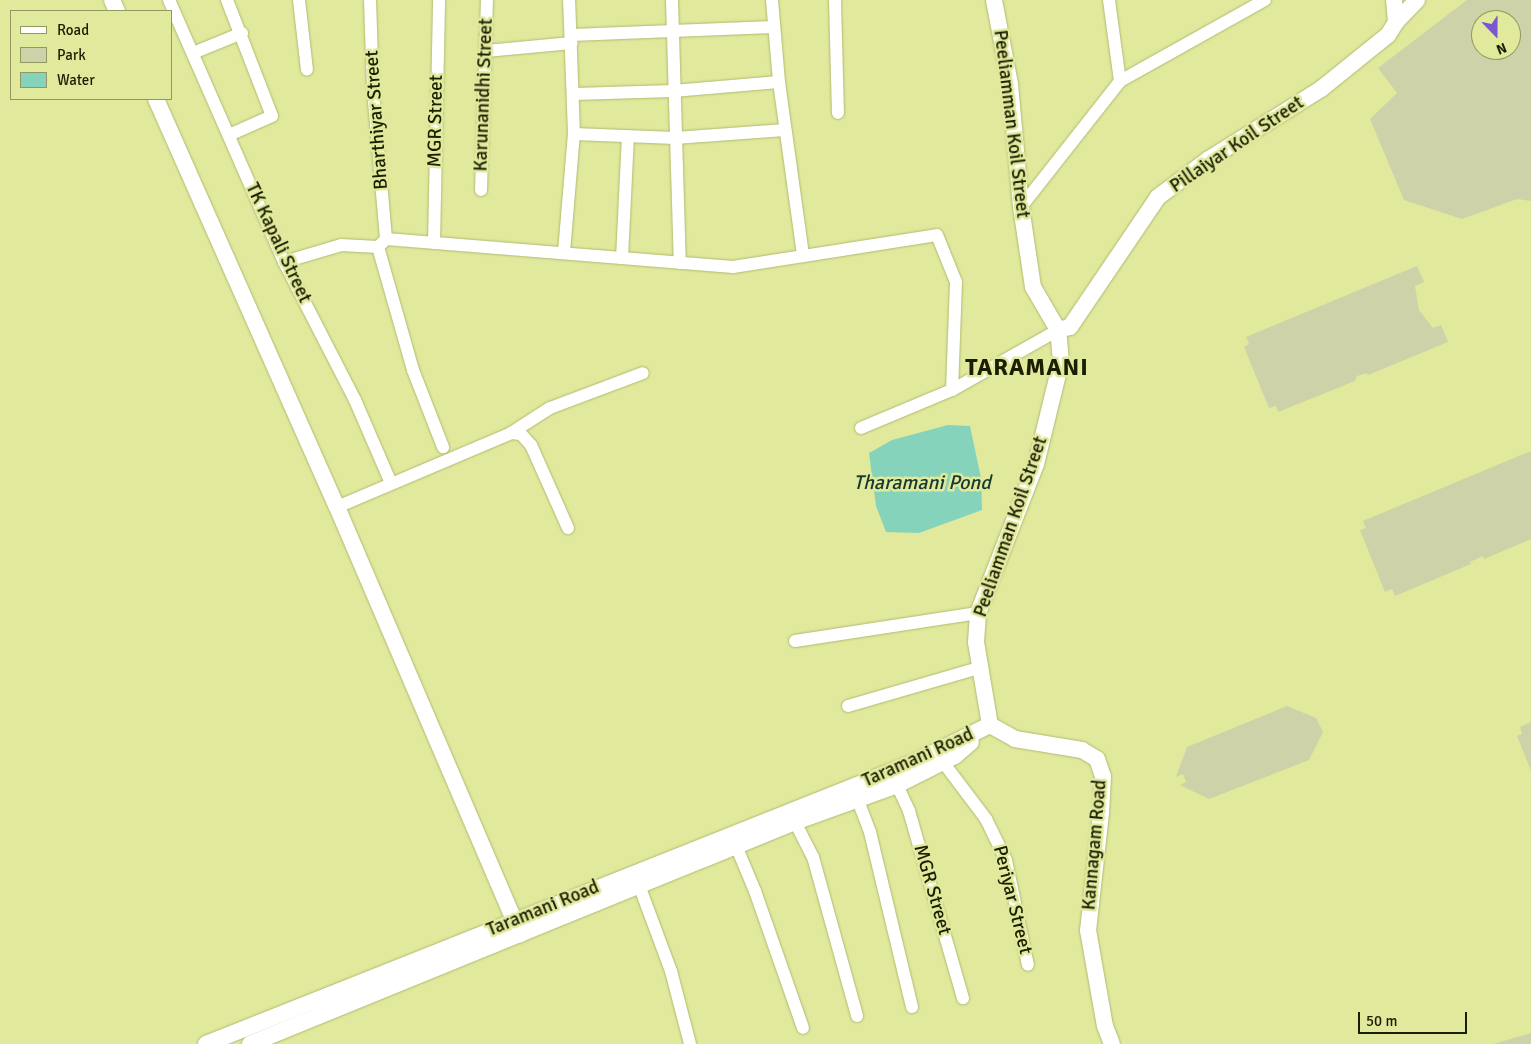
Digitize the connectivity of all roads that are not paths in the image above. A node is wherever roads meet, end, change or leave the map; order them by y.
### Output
1 (169, 0) edge
2 (227, 0) edge
3 (299, 0) edge
4 (370, 0) edge
5 (439, 0) edge
6 (488, 0) edge
7 (570, 0) edge
8 (672, 0) edge
9 (772, 0) edge
10 (835, 0) edge
11 (994, 0) edge
12 (1109, 0) edge
13 (1265, 0) edge
14 (1394, 0) edge
15 (1417, 0) edge
16 (1396, 22) junction
17 (773, 27) junction
18 (673, 32) junction
19 (242, 33) junction
20 (572, 39) junction
21 (486, 51) junction
22 (192, 53) junction
23 (307, 70) dead end
24 (1120, 81) junction
25 (779, 82) junction
26 (674, 91) junction
27 (574, 94) junction
28 (156, 100) edge
29 (838, 113) dead end
30 (785, 130) junction
31 (574, 134) junction
32 (228, 135) junction
33 (628, 137) junction
34 (675, 138) junction
35 (481, 190) dead end
36 (1021, 207) junction
37 (382, 243) junction
38 (434, 243) junction
39 (564, 252) junction
40 (803, 254) junction
41 (622, 258) junction
42 (284, 262) junction
43 (680, 263) junction
44 (1058, 330) junction
45 (644, 373) dead end
46 (952, 390) junction
47 (861, 428) dead end
48 (511, 433) junction
49 (443, 447) dead end
50 (392, 482) junction
51 (337, 508) junction
52 (568, 528) dead end
53 (978, 613) junction
54 (795, 641) dead end
55 (979, 668) junction
56 (848, 706) dead end
57 (990, 725) junction
58 (943, 762) junction
59 (896, 785) junction
60 (857, 798) junction
61 (795, 822) junction
62 (737, 848) junction
63 (638, 886) junction
64 (512, 920) junction
65 (520, 935) junction
66 (1028, 965) dead end
67 (963, 998) dead end
68 (912, 1007) dead end
69 (857, 1016) dead end
70 (803, 1028) dead end
71 (206, 1044) edge
72 (250, 1044) edge
73 (690, 1044) edge
74 (1112, 1044) edge

1 - 22 street, TK Kapali Street
2 - 19 street
3 - 23 street
4 - 37 street, Bharthiyar Street
5 - 38 street, MGR Street
6 - 21 street, Karunanidhi Street
7 - 20 street
8 - 18 street
9 - 17 street
10 - 29 street
11 - 36 street, Peeliamman Koil Street
12 - 24 street
13 - 24 street
14 - 16 street
15 - 16 street, Pillaiyar Koil Street
16 - 44 street, Pillaiyar Koil Street
17 - 18 street
17 - 25 street
18 - 20 street
18 - 26 street
19 - 22 street
19 - 32 street
20 - 21 street
20 - 27 street
21 - 35 street, Karunanidhi Street
22 - 32 street, TK Kapali Street
24 - 36 street
25 - 26 street
25 - 30 street
26 - 27 street
26 - 34 street
27 - 31 street
28 - 51 street
30 - 34 street
30 - 40 street
31 - 33 street
31 - 39 street
32 - 42 street, TK Kapali Street
33 - 34 street
33 - 41 street
34 - 43 street
36 - 44 street, Peeliamman Koil Street
37 - 38 street
37 - 42 street
37 - 49 street, Bharthiyar Street
38 - 39 street
39 - 41 street
40 - 43 street
40 - 46 street
41 - 43 street
42 - 50 street, TK Kapali Street
44 - 46 street
44 - 53 street, Peeliamman Koil Street
45 - 48 street
46 - 47 street
48 - 50 street
48 - 52 street
50 - 51 street
51 - 64 street
53 - 54 street
53 - 55 street, Peeliamman Koil Street
55 - 56 street
55 - 57 street, Peeliamman Koil Street
57 - 58 street, Taramani Road
57 - 64 street, Taramani Road
57 - 74 street, Kannagam Road
58 - 59 street, Taramani Road
58 - 66 street, Periyar Street
59 - 60 street, Taramani Road
59 - 67 street, MGR Street
60 - 61 street, Taramani Road
60 - 68 street
61 - 62 street, Taramani Road
61 - 69 street
62 - 63 street, Taramani Road
62 - 70 street
63 - 65 street, Taramani Road
63 - 73 street
64 - 65 street
64 - 71 street, Taramani Road
65 - 72 street, Taramani Road

